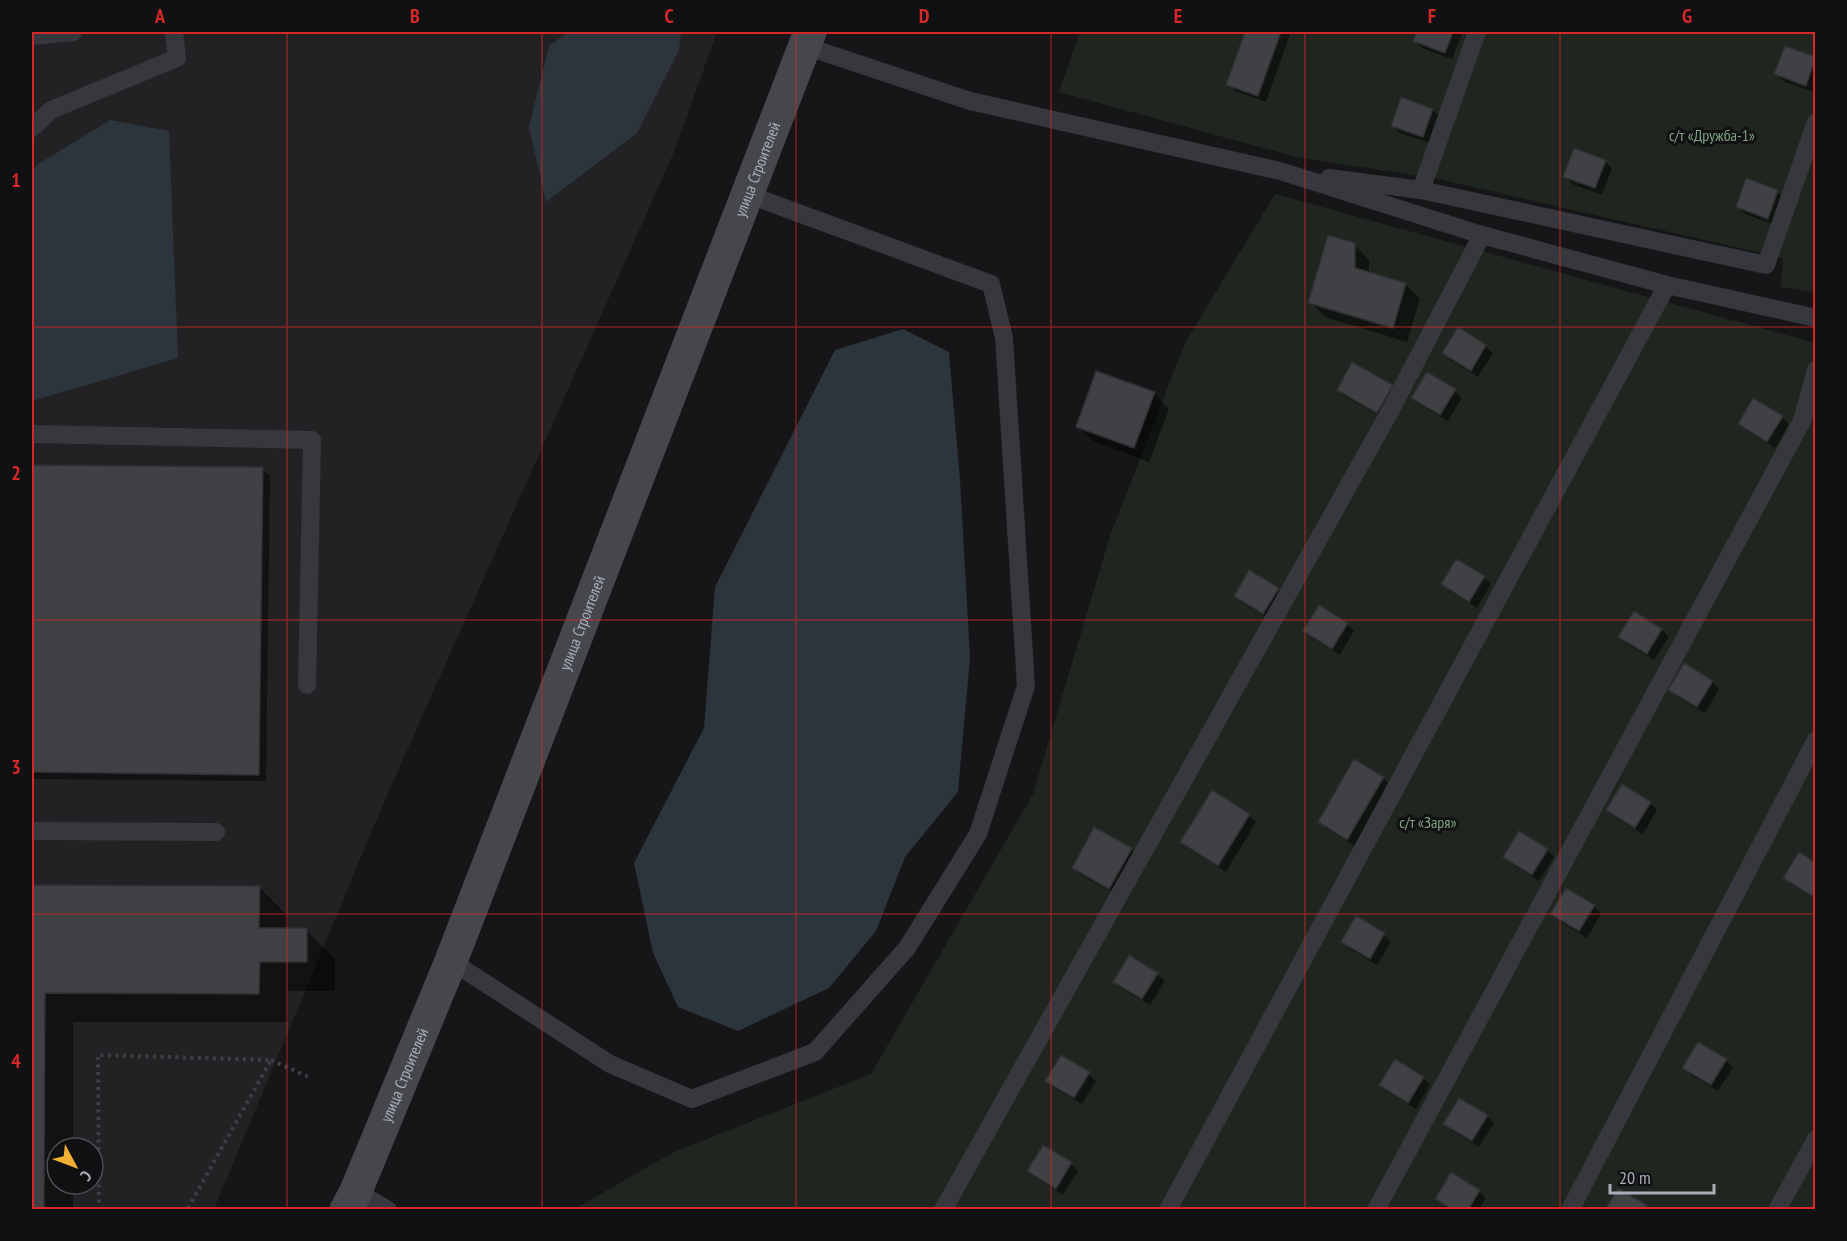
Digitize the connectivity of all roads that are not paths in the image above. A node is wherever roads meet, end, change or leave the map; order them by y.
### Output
1 (73, 32) edge
2 (174, 32) edge
3 (1477, 32) edge
4 (32, 36) edge
5 (808, 39) edge
6 (1815, 122) edge
7 (32, 128) edge
8 (1280, 171) junction
9 (1421, 190) junction
10 (747, 194) junction
11 (1482, 236) junction
12 (1667, 285) junction
13 (1815, 318) edge
14 (1815, 370) edge
15 (32, 434) edge
16 (307, 685) dead end
17 (1815, 740) edge
18 (32, 831) edge
19 (216, 832) dead end
20 (451, 961) junction
21 (1815, 1139) edge
22 (351, 1200) edge
23 (388, 1209) edge
24 (943, 1209) edge
25 (1168, 1209) edge
26 (1376, 1209) edge
27 (1570, 1209) edge
28 (1777, 1209) edge

1 - 4 lane
2 - 7 lane
3 - 9 lane
5 - 8 lane
5 - 10 main road, улица Строителей
6 - 9 lane
8 - 9 lane
8 - 11 lane
10 - 20 main road, улица Строителей
10 - 20 lane
11 - 12 lane
11 - 24 lane
12 - 13 lane
12 - 25 lane
14 - 26 lane
15 - 16 lane
17 - 27 lane
18 - 19 lane
20 - 22 main road, улица Строителей
21 - 28 lane
22 - 23 lane

